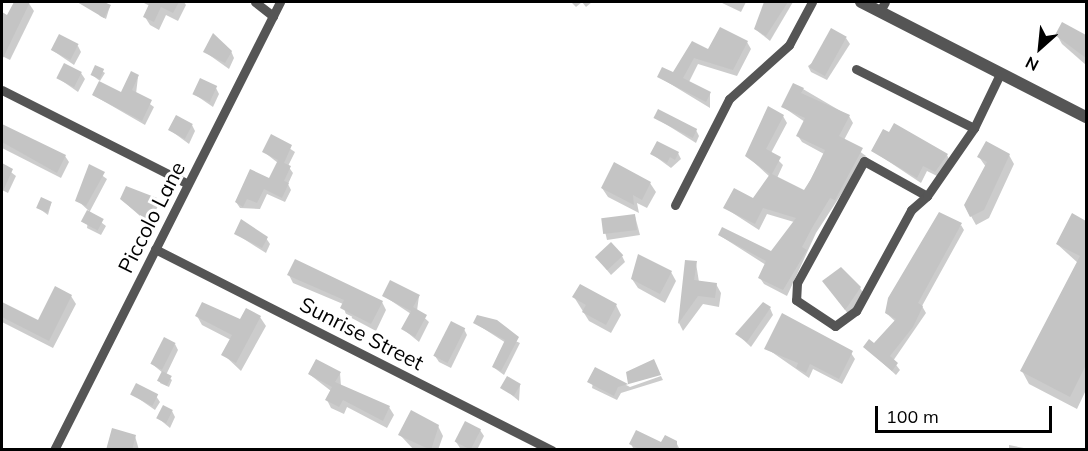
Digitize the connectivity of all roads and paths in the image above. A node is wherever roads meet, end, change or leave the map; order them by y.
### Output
1 (255, 2) edge
2 (280, 2) edge
3 (812, 2) edge
4 (861, 2) edge
5 (883, 6) edge
6 (273, 16) junction
7 (856, 69) dead end
8 (1000, 74) junction
9 (2, 90) edge
10 (1086, 117) edge
11 (974, 128) junction
12 (188, 184) junction
13 (927, 196) junction
14 (675, 205) dead end
15 (155, 249) junction
16 (54, 450) edge
17 (552, 450) edge

1 - 6 street
2 - 6 street, Piccolo Lane
3 - 14 street
4 - 5 street
5 - 8 street
6 - 12 street, Piccolo Lane
7 - 11 street
8 - 10 street
8 - 11 street
9 - 12 street
11 - 13 street
12 - 15 street, Piccolo Lane
13 - 13 street
15 - 16 street, Piccolo Lane
15 - 17 street, Sunrise Street

